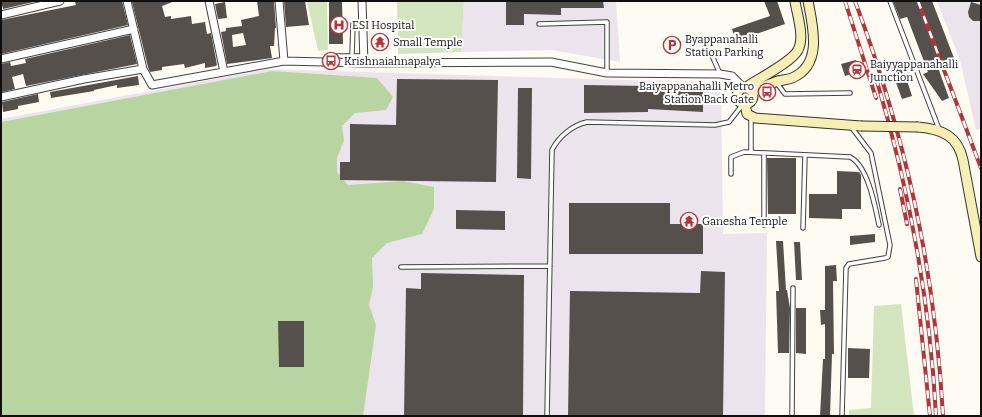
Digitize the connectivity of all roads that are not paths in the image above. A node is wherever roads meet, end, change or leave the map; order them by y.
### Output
1 (60, 1) edge
2 (127, 1) edge
3 (209, 1) edge
4 (279, 1) edge
5 (362, 1) edge
6 (795, 1) edge
7 (808, 1) edge
8 (890, 1) edge
9 (1, 15) edge
10 (353, 24) dead end
11 (539, 24) dead end
12 (134, 29) junction
13 (708, 46) dead end
14 (336, 56) dead end
15 (352, 56) junction
16 (364, 59) junction
17 (1, 60) edge
18 (284, 61) junction
19 (143, 69) junction
20 (224, 72) junction
21 (607, 73) junction
22 (720, 74) junction
23 (776, 82) junction
24 (747, 89) junction
25 (850, 93) dead end
26 (1, 97) edge
27 (744, 104) junction
28 (751, 117) junction
29 (851, 125) junction
30 (939, 130) junction
31 (751, 152) junction
32 (764, 153) junction
33 (805, 155) junction
34 (732, 174) dead end
35 (764, 225) dead end
36 (879, 225) dead end
37 (803, 228) dead end
38 (981, 257) edge
39 (550, 266) junction
40 (401, 267) dead end
41 (793, 288) dead end
42 (547, 416) edge
43 (792, 416) edge
44 (842, 416) edge

1 - 9 street
2 - 12 street
3 - 20 street
4 - 18 street
5 - 16 street
6 - 24 main road
7 - 23 main road
8 - 30 lane
10 - 15 lane
11 - 21 lane
12 - 17 street
12 - 19 street
13 - 22 lane
14 - 15 lane
15 - 16 lane
16 - 18 street
16 - 21 street
18 - 20 street
19 - 20 street
19 - 26 street
21 - 22 street
22 - 24 street
23 - 24 main road
23 - 25 lane
24 - 27 main road
24 - 27 main road
27 - 28 main road
27 - 39 lane
28 - 29 main road
28 - 31 lane
29 - 30 main road, bridge
29 - 44 lane
30 - 38 main road
31 - 32 lane
31 - 34 lane
32 - 33 lane
32 - 35 lane
33 - 36 lane
33 - 37 lane
39 - 40 lane
39 - 42 lane
41 - 43 lane

